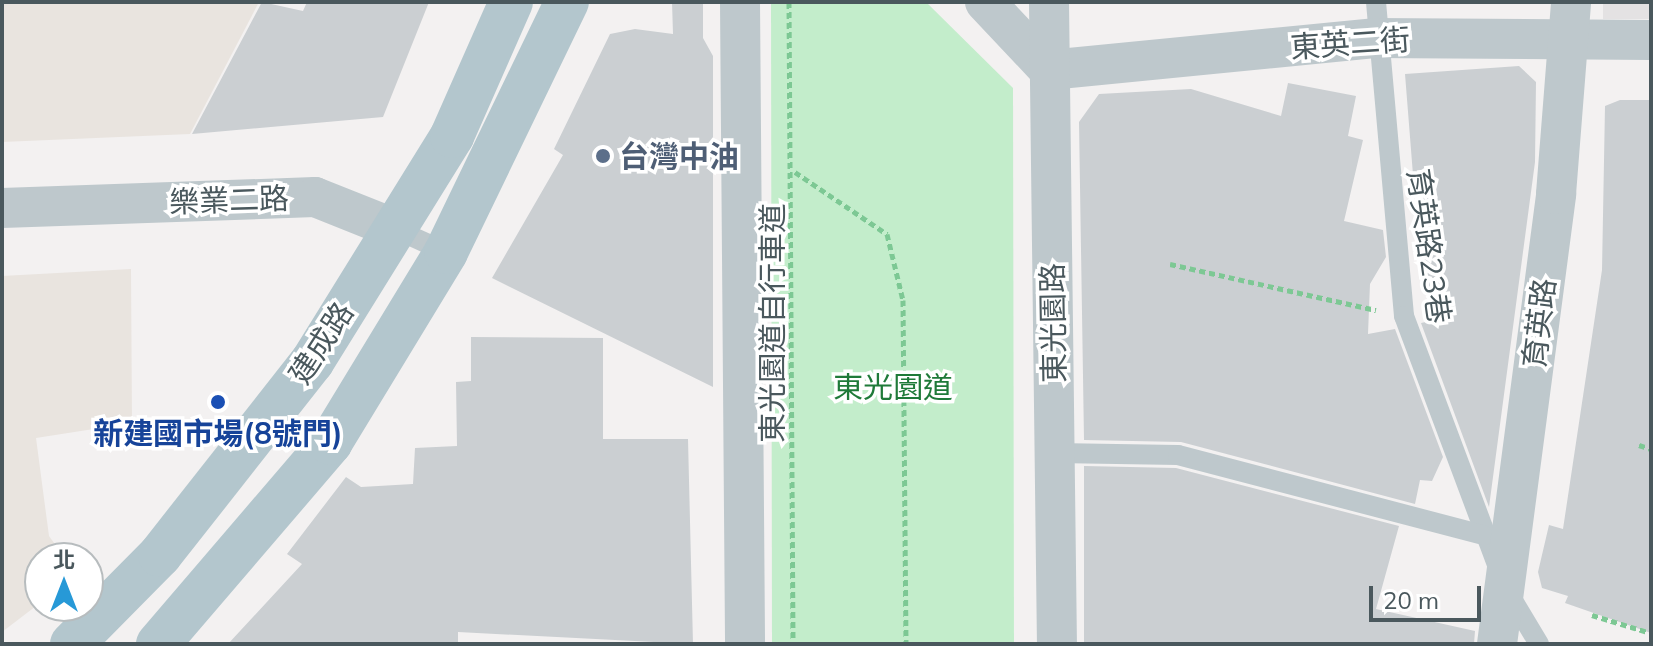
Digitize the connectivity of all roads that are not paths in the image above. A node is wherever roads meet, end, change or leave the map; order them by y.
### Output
1 (511, 2) edge
2 (567, 2) edge
3 (740, 2) edge
4 (985, 2) edge
5 (1049, 2) edge
6 (1375, 20) edge
7 (1571, 20) edge
8 (1651, 40) edge
9 (1049, 70) junction
10 (2, 208) edge
11 (393, 228) junction
12 (446, 252) junction
13 (1055, 453) junction
14 (1484, 535) junction
15 (1506, 589) junction
16 (72, 644) edge
17 (158, 644) edge
18 (745, 644) edge
19 (1057, 644) edge
20 (1497, 644) edge
21 (1539, 644) edge

1 - 11 main road, 建成路
2 - 12 main road, 建成路
3 - 18 street
4 - 9 street
5 - 9 street, 東光園路
6 - 7 street, 東英二街
6 - 9 street, 東英二街
6 - 14 lane, 育英路23巷
7 - 8 street, 東英二街
7 - 15 street, 育英路
9 - 13 street, 東光園路
10 - 11 street, 樂業二路
11 - 12 lane, 樂業二路
11 - 16 main road, 建成路
12 - 17 main road, 建成路
13 - 14 lane
13 - 19 street, 東光園路
14 - 15 lane, 育英路23巷
15 - 20 street, 育英路
15 - 21 lane, 育英路23巷

